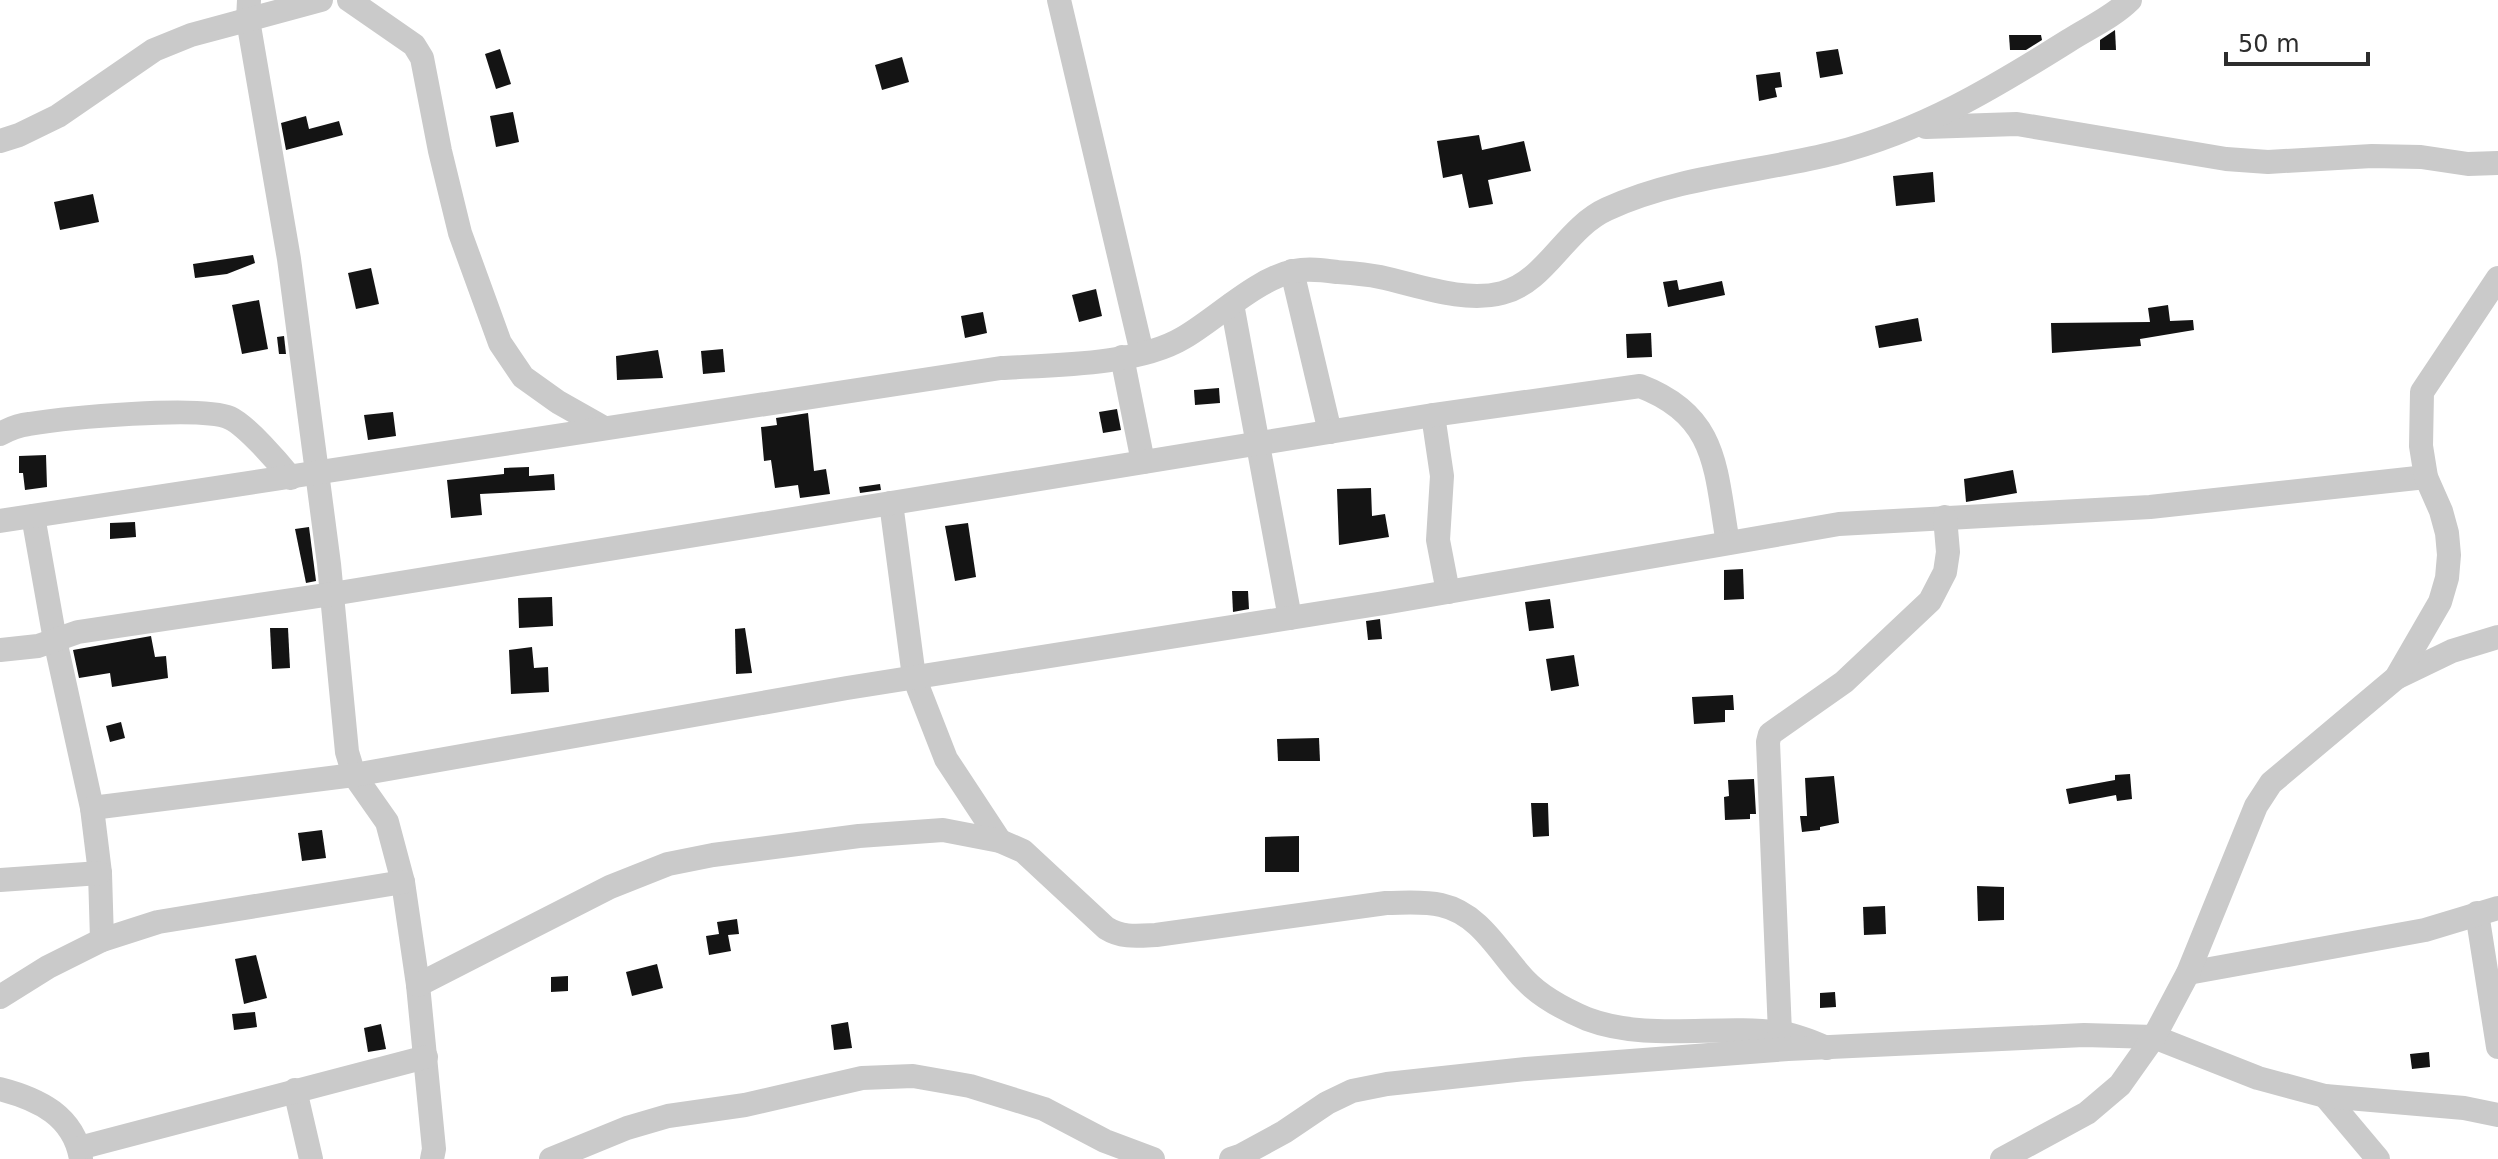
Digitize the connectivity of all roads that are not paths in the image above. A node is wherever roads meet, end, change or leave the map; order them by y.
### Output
1 (321, 0) edge
2 (349, 0) edge
3 (1059, 0) edge
4 (2130, 0) edge
5 (248, 10) edge
6 (1916, 128) junction
7 (0, 141) edge
8 (2498, 163) edge
9 (1292, 271) junction
10 (2498, 278) edge
11 (1232, 304) junction
12 (1132, 355) junction
13 (1433, 415) junction
14 (604, 428) junction
15 (1330, 432) junction
16 (0, 434) edge
17 (1259, 443) junction
18 (1143, 462) junction
19 (317, 474) junction
20 (2426, 477) junction
21 (291, 478) junction
22 (891, 503) junction
23 (33, 516) junction
24 (1945, 517) junction
25 (0, 521) edge
26 (1728, 543) junction
27 (1448, 592) junction
28 (332, 594) junction
29 (1290, 618) junction
30 (2498, 637) edge
31 (55, 640) junction
32 (0, 650) edge
33 (914, 677) junction
34 (2396, 678) junction
35 (354, 775) junction
36 (92, 808) junction
37 (1000, 841) junction
38 (100, 873) junction
39 (0, 880) edge
40 (403, 882) junction
41 (2488, 911) edge
42 (102, 940) junction
43 (2188, 973) junction
44 (418, 985) junction
45 (0, 997) edge
46 (1780, 1033) junction
47 (2154, 1037) junction
48 (2498, 1047) edge
49 (1827, 1048) junction
50 (426, 1057) junction
51 (0, 1089) edge
52 (295, 1090) junction
53 (2325, 1096) junction
54 (2498, 1115) edge
55 (80, 1154) edge
56 (311, 1159) edge
57 (432, 1159) edge
58 (551, 1159) edge
59 (1153, 1159) edge
60 (1231, 1159) edge
61 (2002, 1159) edge
62 (2378, 1159) edge

1 - 5 street
2 - 14 street
3 - 12 street
4 - 6 street
5 - 7 street
5 - 19 street
6 - 8 street
6 - 9 street
9 - 11 street
9 - 15 street
10 - 20 street
11 - 12 street
11 - 17 street
12 - 14 street
12 - 18 street
13 - 15 street
13 - 26 street
13 - 27 street
14 - 19 street
15 - 17 street
16 - 21 street
17 - 18 street
17 - 29 street
18 - 22 street
19 - 21 street
19 - 28 street
20 - 24 street
20 - 34 street
21 - 23 street
22 - 28 street
22 - 33 street
23 - 25 street
23 - 31 street
24 - 26 street
24 - 46 street
26 - 27 street
27 - 29 street
28 - 31 street
28 - 35 street
29 - 33 street
30 - 34 street
31 - 32 street
31 - 36 street
33 - 35 street
33 - 37 street
34 - 43 street
35 - 36 street
35 - 40 street
36 - 38 street
37 - 44 street
37 - 46 street
38 - 39 street
38 - 42 street
40 - 42 street
40 - 44 street
41 - 43 street
41 - 48 street
42 - 45 street
43 - 47 street
44 - 50 street
46 - 49 street
47 - 49 street
47 - 53 street
47 - 61 street
49 - 60 street
50 - 52 street
50 - 57 street
51 - 55 street
52 - 55 street
52 - 56 street
53 - 54 street
53 - 62 street
58 - 59 street

